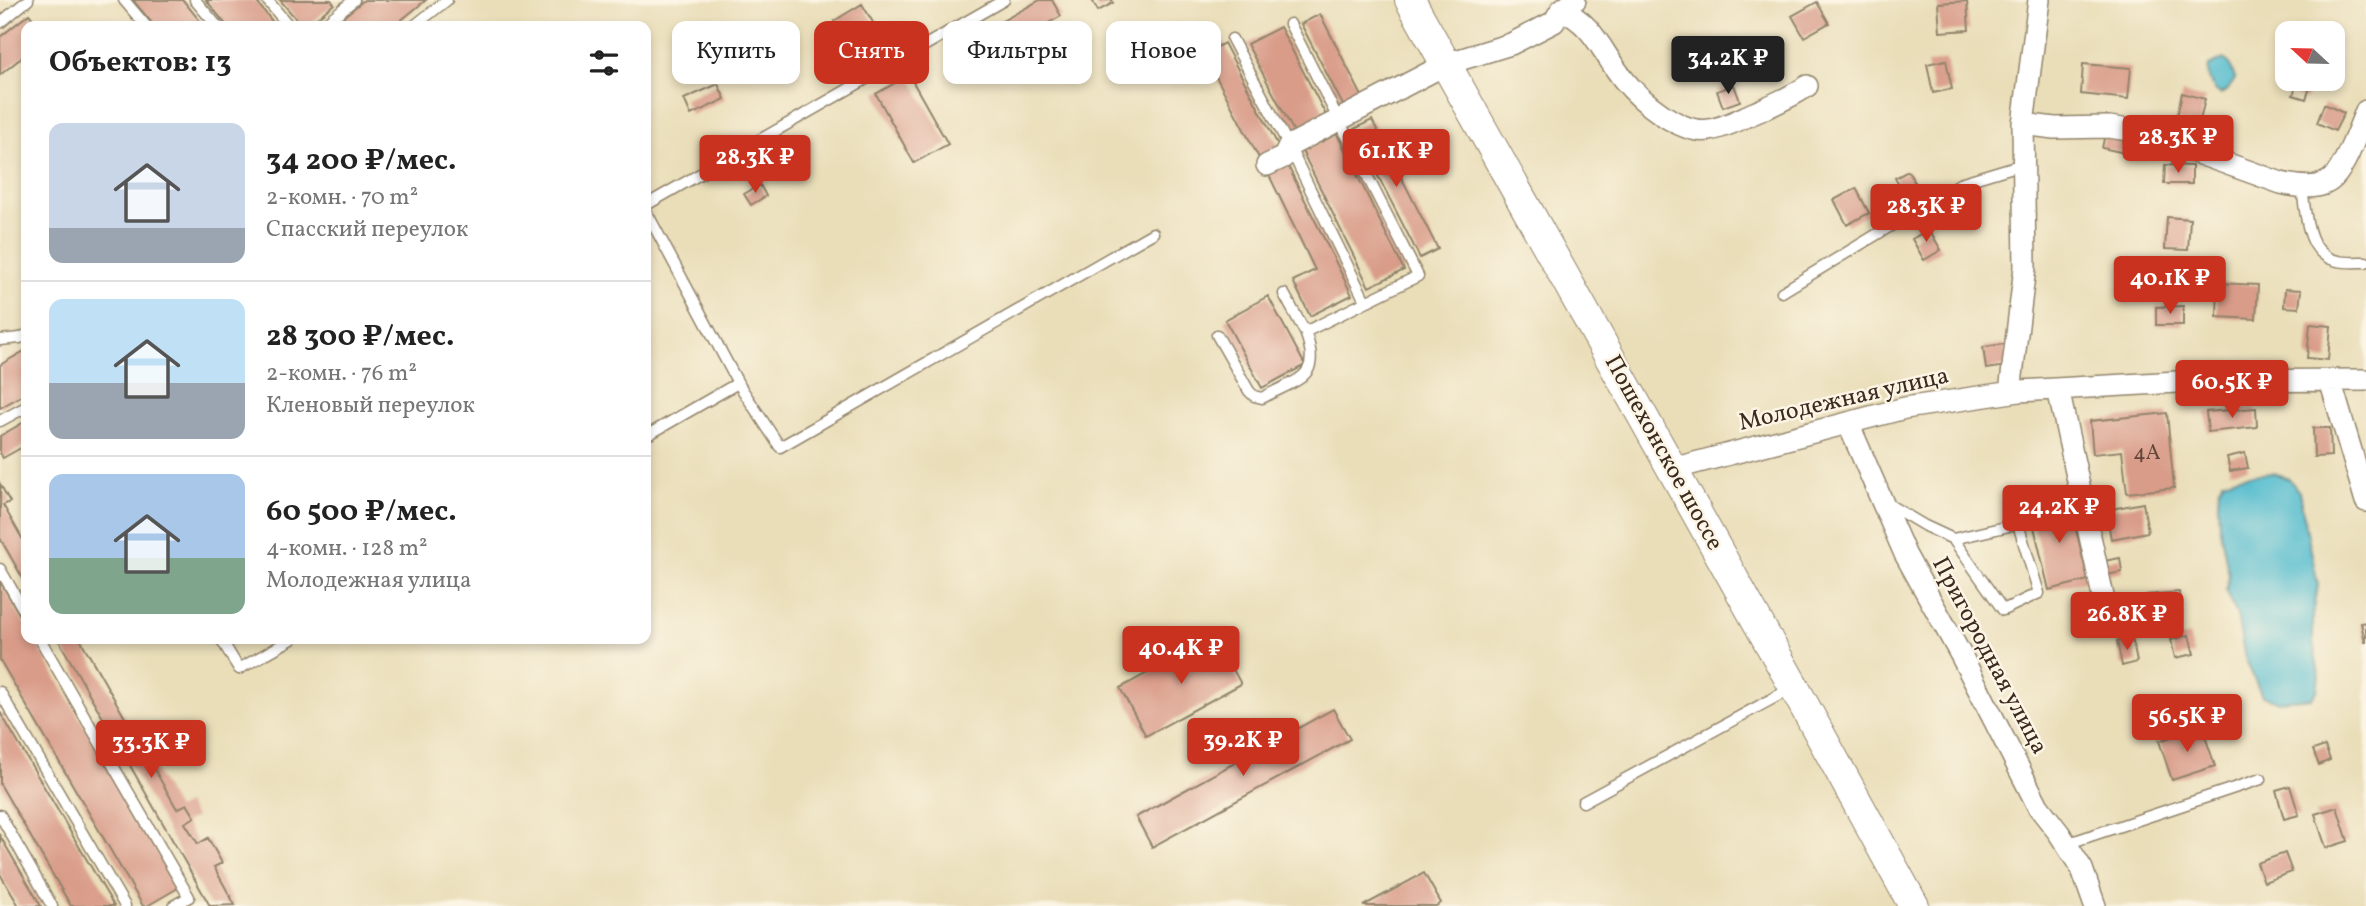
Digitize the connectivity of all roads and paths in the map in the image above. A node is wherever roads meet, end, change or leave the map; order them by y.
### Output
1 (28, 0) edge
2 (124, 0) edge
3 (195, 0) edge
4 (268, 0) edge
5 (447, 0) edge
6 (1003, 0) edge
7 (1410, 0) edge
8 (2039, 0) edge
9 (349, 2) edge
10 (1565, 3) edge
11 (142, 21) edge
12 (213, 21) edge
13 (285, 21) edge
14 (328, 21) edge
15 (420, 21) edge
16 (0, 23) edge
17 (1290, 24) dead end
18 (1232, 39) dead end
19 (1446, 64) junction
20 (1807, 86) dead end
21 (2366, 111) edge
22 (1341, 120) junction
23 (2023, 124) junction
24 (1289, 146) junction
25 (2023, 164) junction
26 (1267, 165) dead end
27 (2302, 188) junction
28 (651, 202) edge
29 (651, 220) edge
30 (1153, 233) dead end
31 (2366, 262) edge
32 (1782, 292) dead end
33 (1284, 294) dead end
34 (1365, 301) junction
35 (1305, 332) junction
36 (1217, 335) dead end
37 (21, 338) edge
38 (0, 340) edge
39 (2330, 380) junction
40 (2366, 380) edge
41 (738, 383) junction
42 (2058, 389) junction
43 (2010, 392) junction
44 (21, 410) edge
45 (0, 422) edge
46 (1848, 423) junction
47 (651, 433) edge
48 (1672, 469) junction
49 (1881, 500) junction
50 (2366, 501) edge
51 (1954, 539) junction
52 (0, 569) edge
53 (21, 605) edge
54 (2106, 610) dead end
55 (43, 644) edge
56 (224, 644) edge
57 (283, 644) edge
58 (1794, 687) junction
59 (0, 692) edge
60 (2262, 779) dead end
61 (1583, 803) dead end
62 (0, 816) edge
63 (2066, 844) junction
64 (52, 906) edge
65 (125, 906) edge
66 (173, 906) edge
67 (1914, 906) edge
68 (2095, 906) edge

1 - 16 lane
2 - 11 lane
3 - 12 lane
4 - 13 lane
5 - 15 lane
6 - 28 lane
7 - 19 street, Пошехонское шоссе
8 - 23 street
9 - 14 lane
10 - 19 street
10 - 20 street
17 - 22 lane
18 - 24 lane
19 - 22 street
19 - 48 street, Пошехонское шоссе
21 - 27 street
22 - 24 street
22 - 34 lane
23 - 25 street
23 - 27 street
24 - 26 street
24 - 34 lane
25 - 32 lane
25 - 43 street
27 - 31 lane
29 - 41 lane
30 - 41 lane
33 - 35 lane
34 - 35 lane
35 - 36 lane
37 - 38 lane
39 - 40 street, Молодежная улица
39 - 42 street, Молодежная улица
39 - 50 street
41 - 47 lane
42 - 43 street, Молодежная улица
42 - 54 street
43 - 46 street, Молодежная улица
44 - 45 lane
46 - 48 street, Молодежная улица
46 - 49 street, Пригородная улица
48 - 58 street, Пошехонское шоссе
49 - 51 lane
49 - 63 street, Пригородная улица
51 - 51 lane
52 - 53 lane
55 - 66 lane
56 - 57 lane
58 - 61 lane
58 - 67 street, Пошехонское шоссе
59 - 65 lane
60 - 63 lane
62 - 64 lane
63 - 68 street, Пригородная улица

